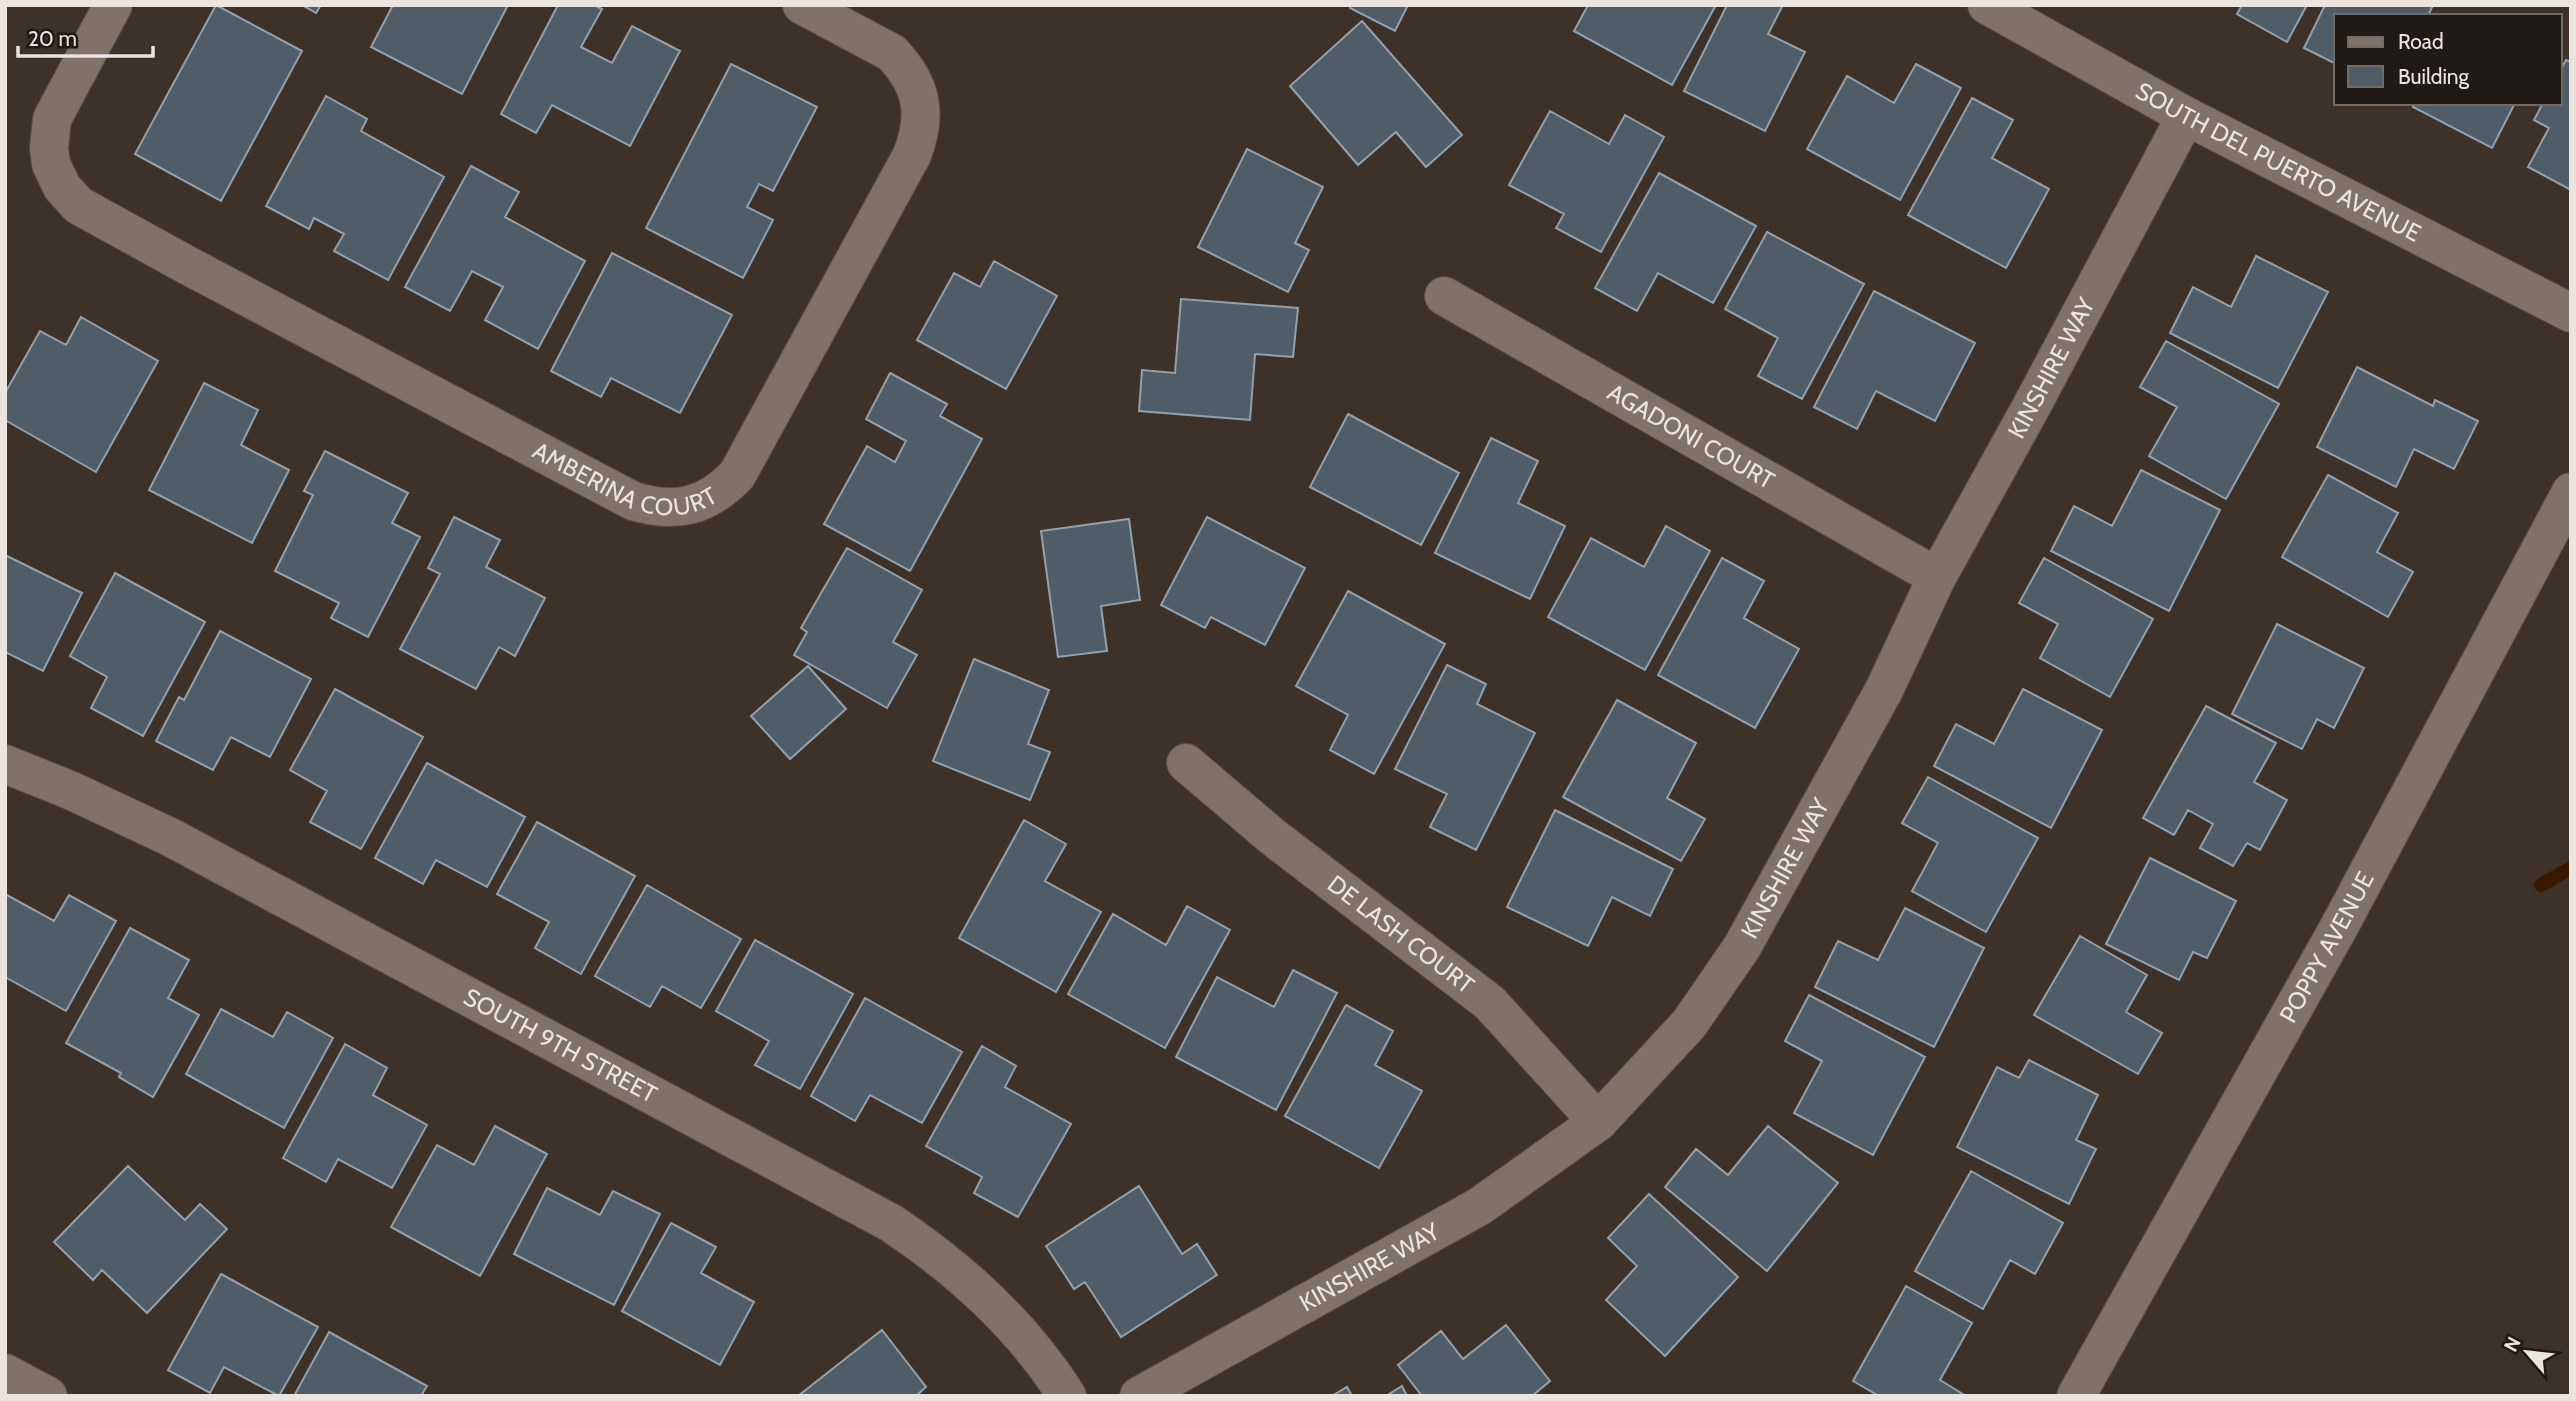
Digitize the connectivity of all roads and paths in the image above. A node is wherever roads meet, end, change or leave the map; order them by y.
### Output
1 (113, 5) edge
2 (802, 5) edge
3 (1987, 5) edge
4 (2186, 116) junction
5 (1444, 296) dead end
6 (2571, 313) edge
7 (2571, 492) edge
8 (1937, 577) junction
9 (1186, 763) dead end
10 (5, 764) edge
11 (1598, 1122) junction
12 (5, 1373) edge
13 (48, 1396) edge
14 (1067, 1396) edge
15 (1139, 1396) edge
16 (2076, 1396) edge

1 - 2 street, AMBERINA COURT
3 - 4 street, SOUTH DEL PUERTO AVENUE
4 - 6 street, SOUTH DEL PUERTO AVENUE
4 - 8 street, KINSHIRE WAY
5 - 8 street, AGADONI COURT
7 - 16 street, POPPY AVENUE
8 - 11 street, KINSHIRE WAY
9 - 11 street, DE LASH COURT
10 - 14 street, SOUTH 9TH STREET
11 - 15 street, KINSHIRE WAY
12 - 13 street

